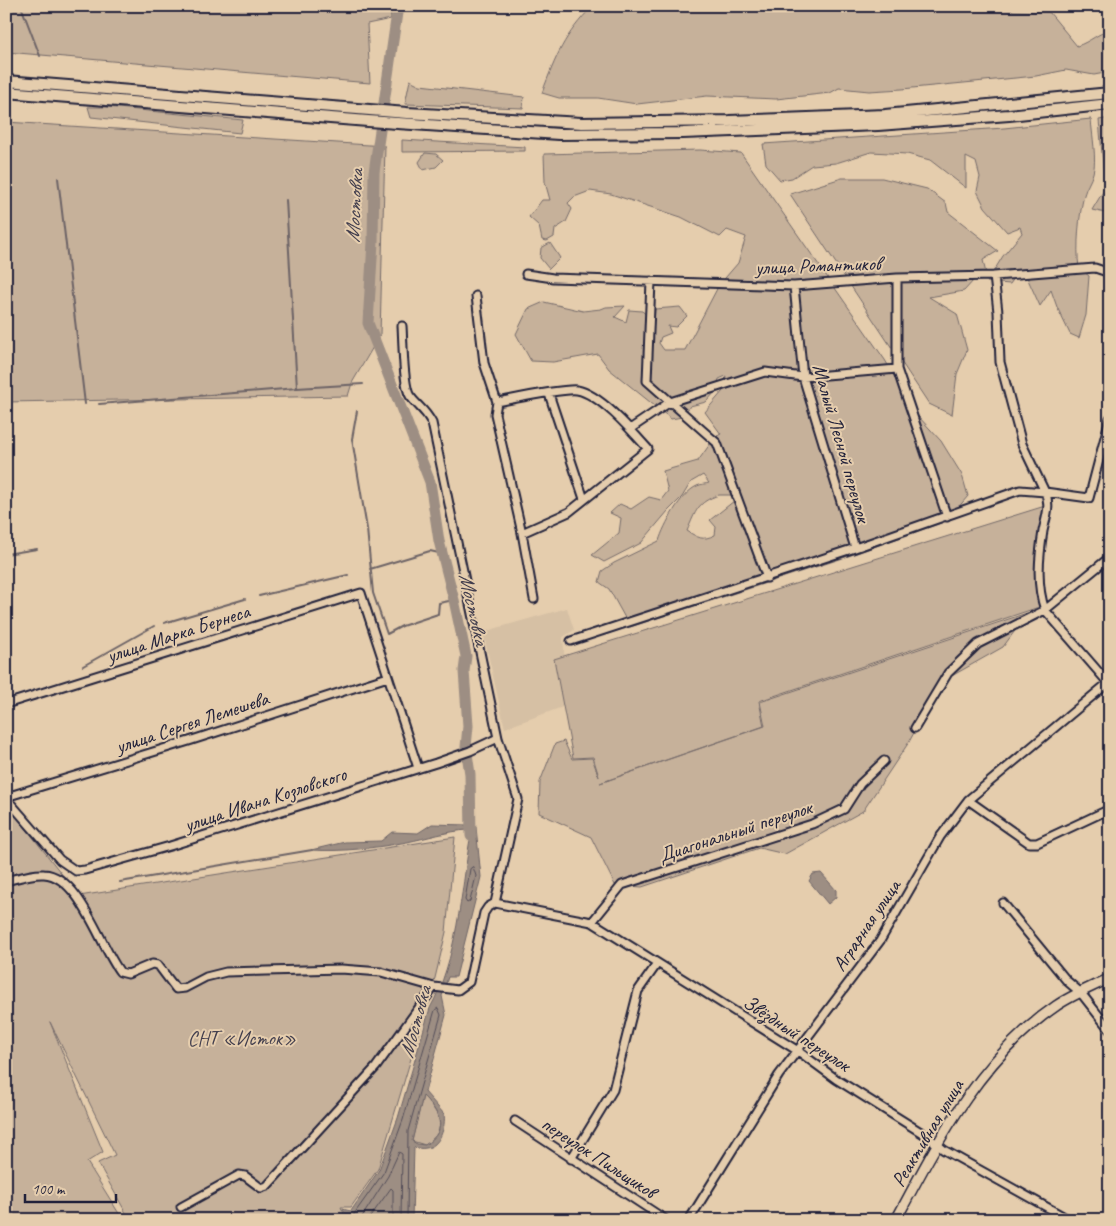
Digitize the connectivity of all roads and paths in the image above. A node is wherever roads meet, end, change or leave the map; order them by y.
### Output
1 (6, 81) edge
2 (6, 92) edge
3 (1110, 93) edge
4 (1110, 104) edge
5 (1110, 273) edge
6 (526, 274) dead end
7 (994, 276) junction
8 (897, 278) junction
9 (651, 281) junction
10 (794, 286) junction
11 (476, 296) dead end
12 (402, 326) dead end
13 (897, 369) junction
14 (803, 377) junction
15 (549, 394) junction
16 (498, 402) junction
17 (670, 402) junction
18 (1110, 418) edge
19 (630, 429) junction
20 (1044, 492) junction
21 (584, 499) junction
22 (947, 517) junction
23 (522, 533) junction
24 (856, 548) junction
25 (1110, 557) edge
26 (767, 578) junction
27 (534, 599) dead end
28 (1045, 610) junction
29 (571, 641) dead end
30 (388, 677) junction
31 (1109, 684) edge
32 (6, 704) edge
33 (915, 728) dead end
34 (498, 738) junction
35 (884, 762) dead end
36 (418, 768) junction
37 (6, 798) edge
38 (968, 800) junction
39 (1110, 809) edge
40 (6, 881) edge
41 (495, 903) junction
42 (1003, 903) dead end
43 (592, 922) junction
44 (657, 964) junction
45 (1110, 978) edge
46 (436, 987) junction
47 (1081, 993) junction
48 (1110, 1030) edge
49 (798, 1050) junction
50 (515, 1122) dead end
51 (937, 1144) junction
52 (571, 1159) junction
53 (181, 1206) dead end
54 (666, 1220) edge
55 (689, 1220) edge
56 (896, 1220) edge
57 (1070, 1220) edge

1 - 3 highway
2 - 4 highway
5 - 7 street, улица Романтиков
6 - 9 street, улица Романтиков
7 - 8 street, улица Романтиков
7 - 20 street
8 - 10 street, улица Романтиков
8 - 13 street
9 - 10 street, улица Романтиков
9 - 17 street
10 - 14 street, Малый Лесной переулок
11 - 16 street
12 - 34 street
13 - 14 street
13 - 22 street
14 - 17 street
14 - 24 street, Малый Лесной переулок
15 - 16 street
15 - 19 street
15 - 21 street
16 - 23 street
17 - 19 street
17 - 26 street
18 - 20 street
19 - 21 street
20 - 22 street
20 - 28 street
21 - 23 street
22 - 24 street
23 - 27 street
24 - 26 street
25 - 28 street
26 - 29 street
28 - 31 street
28 - 33 street
30 - 32 street, улица Марка Бернеса
30 - 36 street
30 - 37 street, улица Сергея Лемешева
31 - 38 street, Аграрная улица
34 - 36 street, улица Ивана Козловского
34 - 41 street
35 - 43 street, Диагональный переулок
36 - 37 street, улица Ивана Козловского
38 - 39 street
38 - 49 street, Аграрная улица
40 - 46 street
41 - 43 street, Звёздный переулок
41 - 46 street
42 - 47 street
43 - 44 street, Звёздный переулок
44 - 49 street, Звёздный переулок
44 - 52 street
45 - 47 main road, Реактивная улица
46 - 53 street
47 - 48 street
47 - 51 main road, Реактивная улица
49 - 51 street, Звёздный переулок
49 - 55 street, Аграрная улица
50 - 52 street, переулок Пильщиков
51 - 56 main road, Реактивная улица
51 - 57 street, Звёздный переулок
52 - 54 street, переулок Пильщиков

